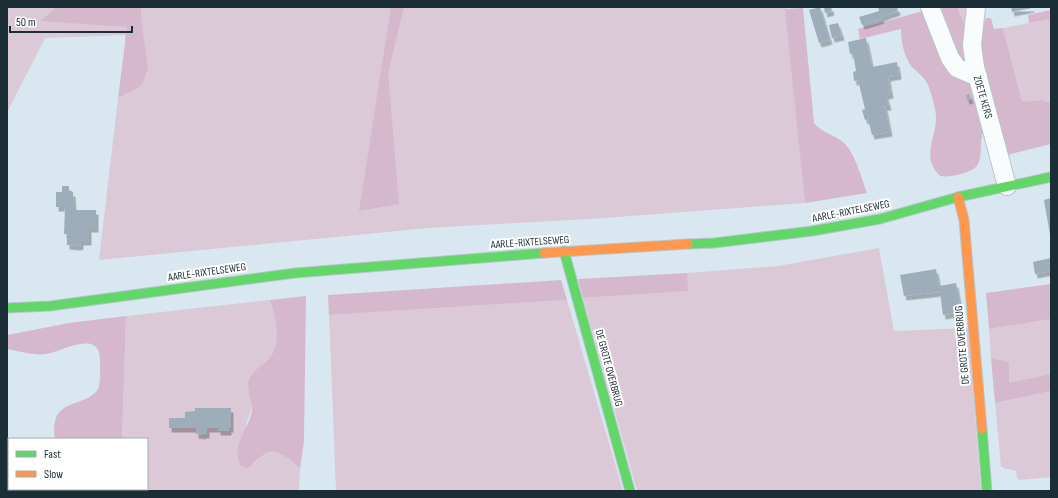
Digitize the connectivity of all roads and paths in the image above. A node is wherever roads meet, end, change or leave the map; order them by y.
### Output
1 (930, 7) edge
2 (976, 7) edge
3 (978, 77) junction
4 (1051, 177) edge
5 (1007, 186) junction
6 (958, 197) junction
7 (564, 251) junction
8 (7, 308) edge
9 (630, 491) edge
10 (987, 491) edge

1 - 3 street
2 - 3 street, ZOETE KERS
3 - 5 street, ZOETE KERS
4 - 5 street, AARLE-RIXTELSEWEG
5 - 6 street, AARLE-RIXTELSEWEG
6 - 7 street, AARLE-RIXTELSEWEG
6 - 10 street, DE GROTE OVERBRUG
7 - 8 street, AARLE-RIXTELSEWEG
7 - 9 street, DE GROTE OVERBRUG

